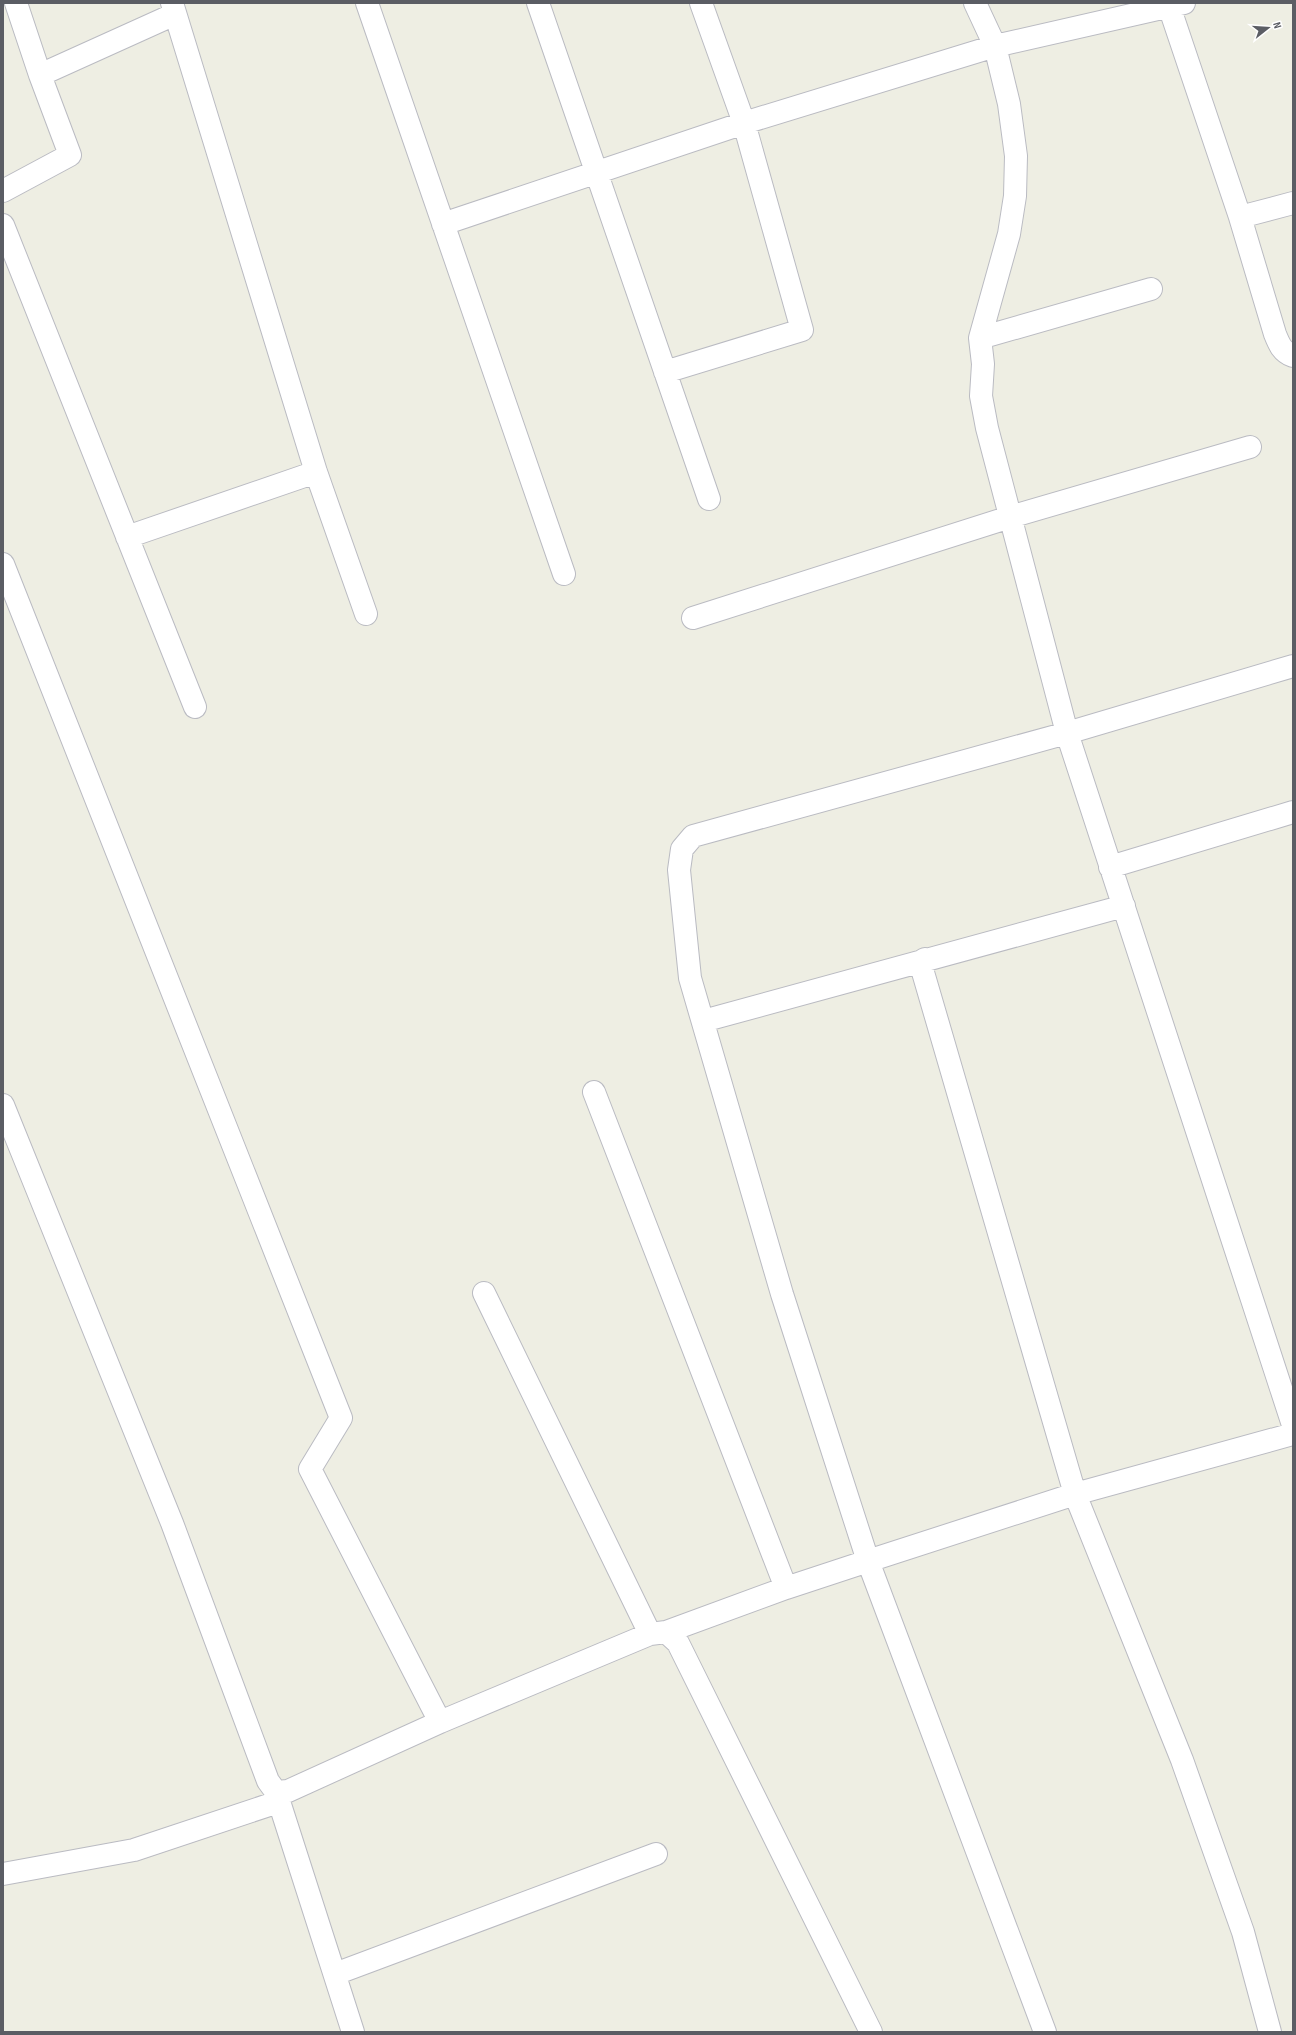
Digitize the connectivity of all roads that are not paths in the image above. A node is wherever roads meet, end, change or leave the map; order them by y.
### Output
1 (16, 3) edge
2 (367, 3) edge
3 (538, 3) edge
4 (701, 3) edge
5 (975, 3) edge
6 (1177, 5) edge
7 (3, 8) edge
8 (174, 9) edge
9 (995, 46) junction
10 (40, 76) junction
11 (744, 123) junction
12 (596, 171) junction
13 (3, 191) edge
14 (1293, 203) edge
15 (1240, 217) junction
16 (443, 224) junction
17 (3, 226) edge
18 (1151, 288) dead end
19 (980, 338) junction
20 (1293, 356) edge
21 (665, 372) junction
22 (1250, 447) dead end
23 (316, 472) junction
24 (709, 499) dead end
25 (1010, 517) junction
26 (127, 537) junction
27 (3, 564) edge
28 (564, 574) dead end
29 (366, 614) dead end
30 (693, 618) dead end
31 (1293, 666) edge
32 (195, 707) dead end
33 (1067, 733) junction
34 (1293, 812) edge
35 (1110, 867) junction
36 (1124, 906) junction
37 (922, 961) junction
38 (703, 1021) junction
39 (594, 1092) dead end
40 (3, 1105) edge
41 (484, 1292) dead end
42 (1293, 1425) edge
43 (1293, 1434) edge
44 (1075, 1494) junction
45 (868, 1561) junction
46 (786, 1588) junction
47 (658, 1633) junction
48 (440, 1722) junction
49 (277, 1797) junction
50 (656, 1854) dead end
51 (3, 1874) edge
52 (335, 1974) junction
53 (353, 2032) edge
54 (871, 2032) edge
55 (1044, 2032) edge
56 (1270, 2032) edge

1 - 7 street
1 - 10 street
2 - 16 street
3 - 12 street
4 - 11 street
5 - 9 street
6 - 9 street
6 - 15 street
8 - 10 street
8 - 23 street
9 - 11 street
9 - 19 street
10 - 13 street
11 - 12 street
11 - 21 street
12 - 16 street
12 - 21 street
14 - 15 street
15 - 20 street
16 - 28 street
17 - 26 street
18 - 19 street
19 - 25 street
21 - 24 street
22 - 25 street
23 - 26 street
23 - 29 street
25 - 30 street
25 - 33 street
26 - 32 street
27 - 48 street
31 - 33 street
33 - 35 street
33 - 38 street
34 - 35 street
35 - 36 street
36 - 37 street
36 - 42 street
37 - 38 street
37 - 44 street
38 - 45 street
39 - 46 street
40 - 49 street
41 - 47 street
43 - 44 street
44 - 45 street
44 - 56 street
45 - 46 street
45 - 55 street
46 - 47 street
47 - 48 street
47 - 54 street
48 - 49 street
49 - 51 street
49 - 52 street
50 - 52 street
52 - 53 street

